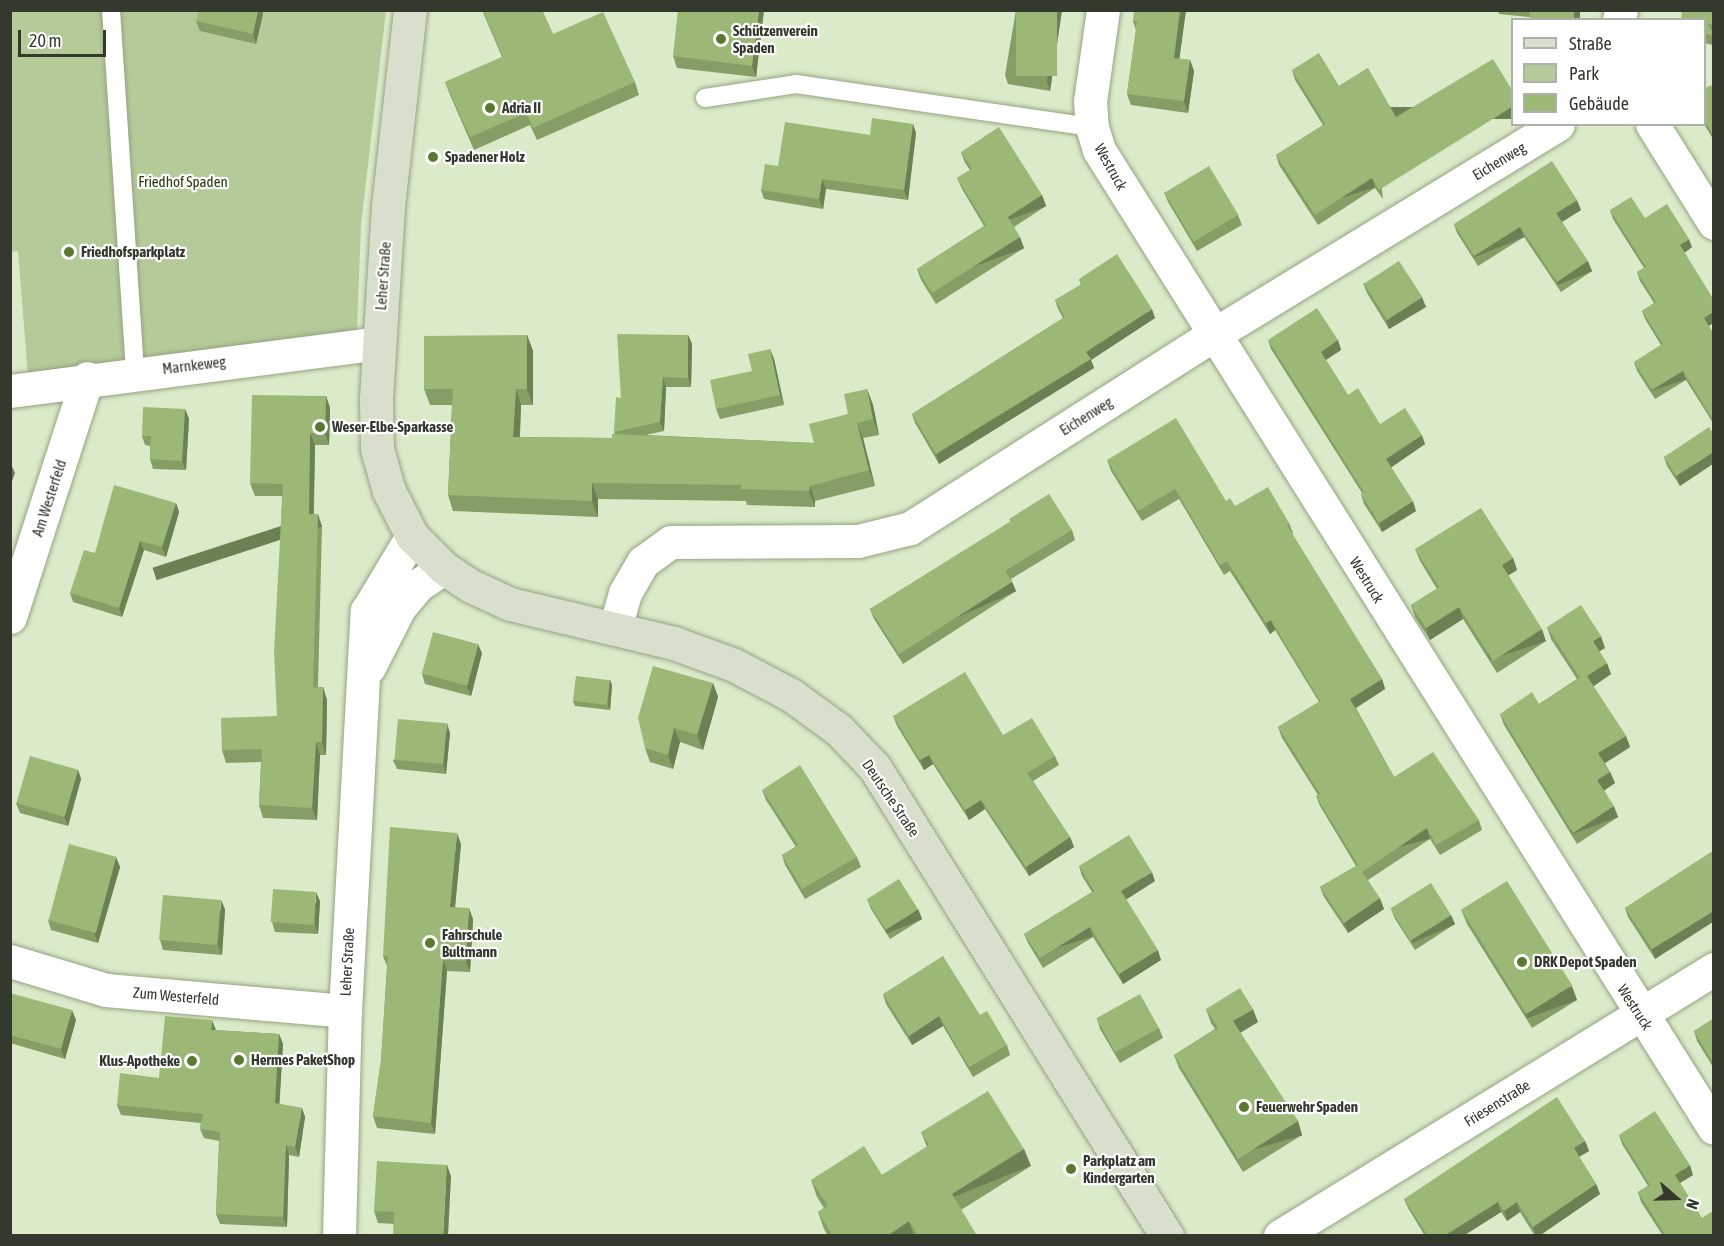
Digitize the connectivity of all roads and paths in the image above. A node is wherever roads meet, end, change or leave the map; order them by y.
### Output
1 (111, 10) edge
2 (410, 10) edge
3 (1103, 10) edge
4 (705, 98) dead end
5 (1555, 126) edge
6 (1653, 126) edge
7 (1092, 127) junction
8 (1713, 223) edge
9 (1213, 335) junction
10 (378, 342) junction
11 (135, 372) junction
12 (87, 378) junction
13 (10, 391) edge
14 (412, 536) junction
15 (444, 568) junction
16 (10, 617) edge
17 (615, 628) junction
18 (360, 688) junction
19 (10, 962) edge
20 (1713, 969) edge
21 (345, 1011) junction
22 (1640, 1015) junction
23 (1713, 1128) edge
24 (339, 1236) edge
25 (1167, 1236) edge
26 (1280, 1236) edge

1 - 11 lane
2 - 10 street, Leher Straße
3 - 7 street, Westruck
4 - 7 lane
5 - 9 street, Eichenweg
6 - 8 street
7 - 9 street, Westruck
9 - 17 street, Eichenweg
9 - 22 street, Westruck
10 - 11 street, Marnkeweg
10 - 14 street, Leher Straße
11 - 12 street, Marnkeweg
12 - 13 street, Marnkeweg
12 - 16 street, Am Westerfeld
14 - 15 street, Leher Straße
14 - 18 street, Leher Straße
15 - 17 street, Deutsche Straße
15 - 18 street, Leher Straße
17 - 25 street, Deutsche Straße
18 - 21 street, Leher Straße
19 - 21 street, Zum Westerfeld
20 - 22 street, Friesenstraße
21 - 24 street, Leher Straße
22 - 23 street, Westruck
22 - 26 street, Friesenstraße

